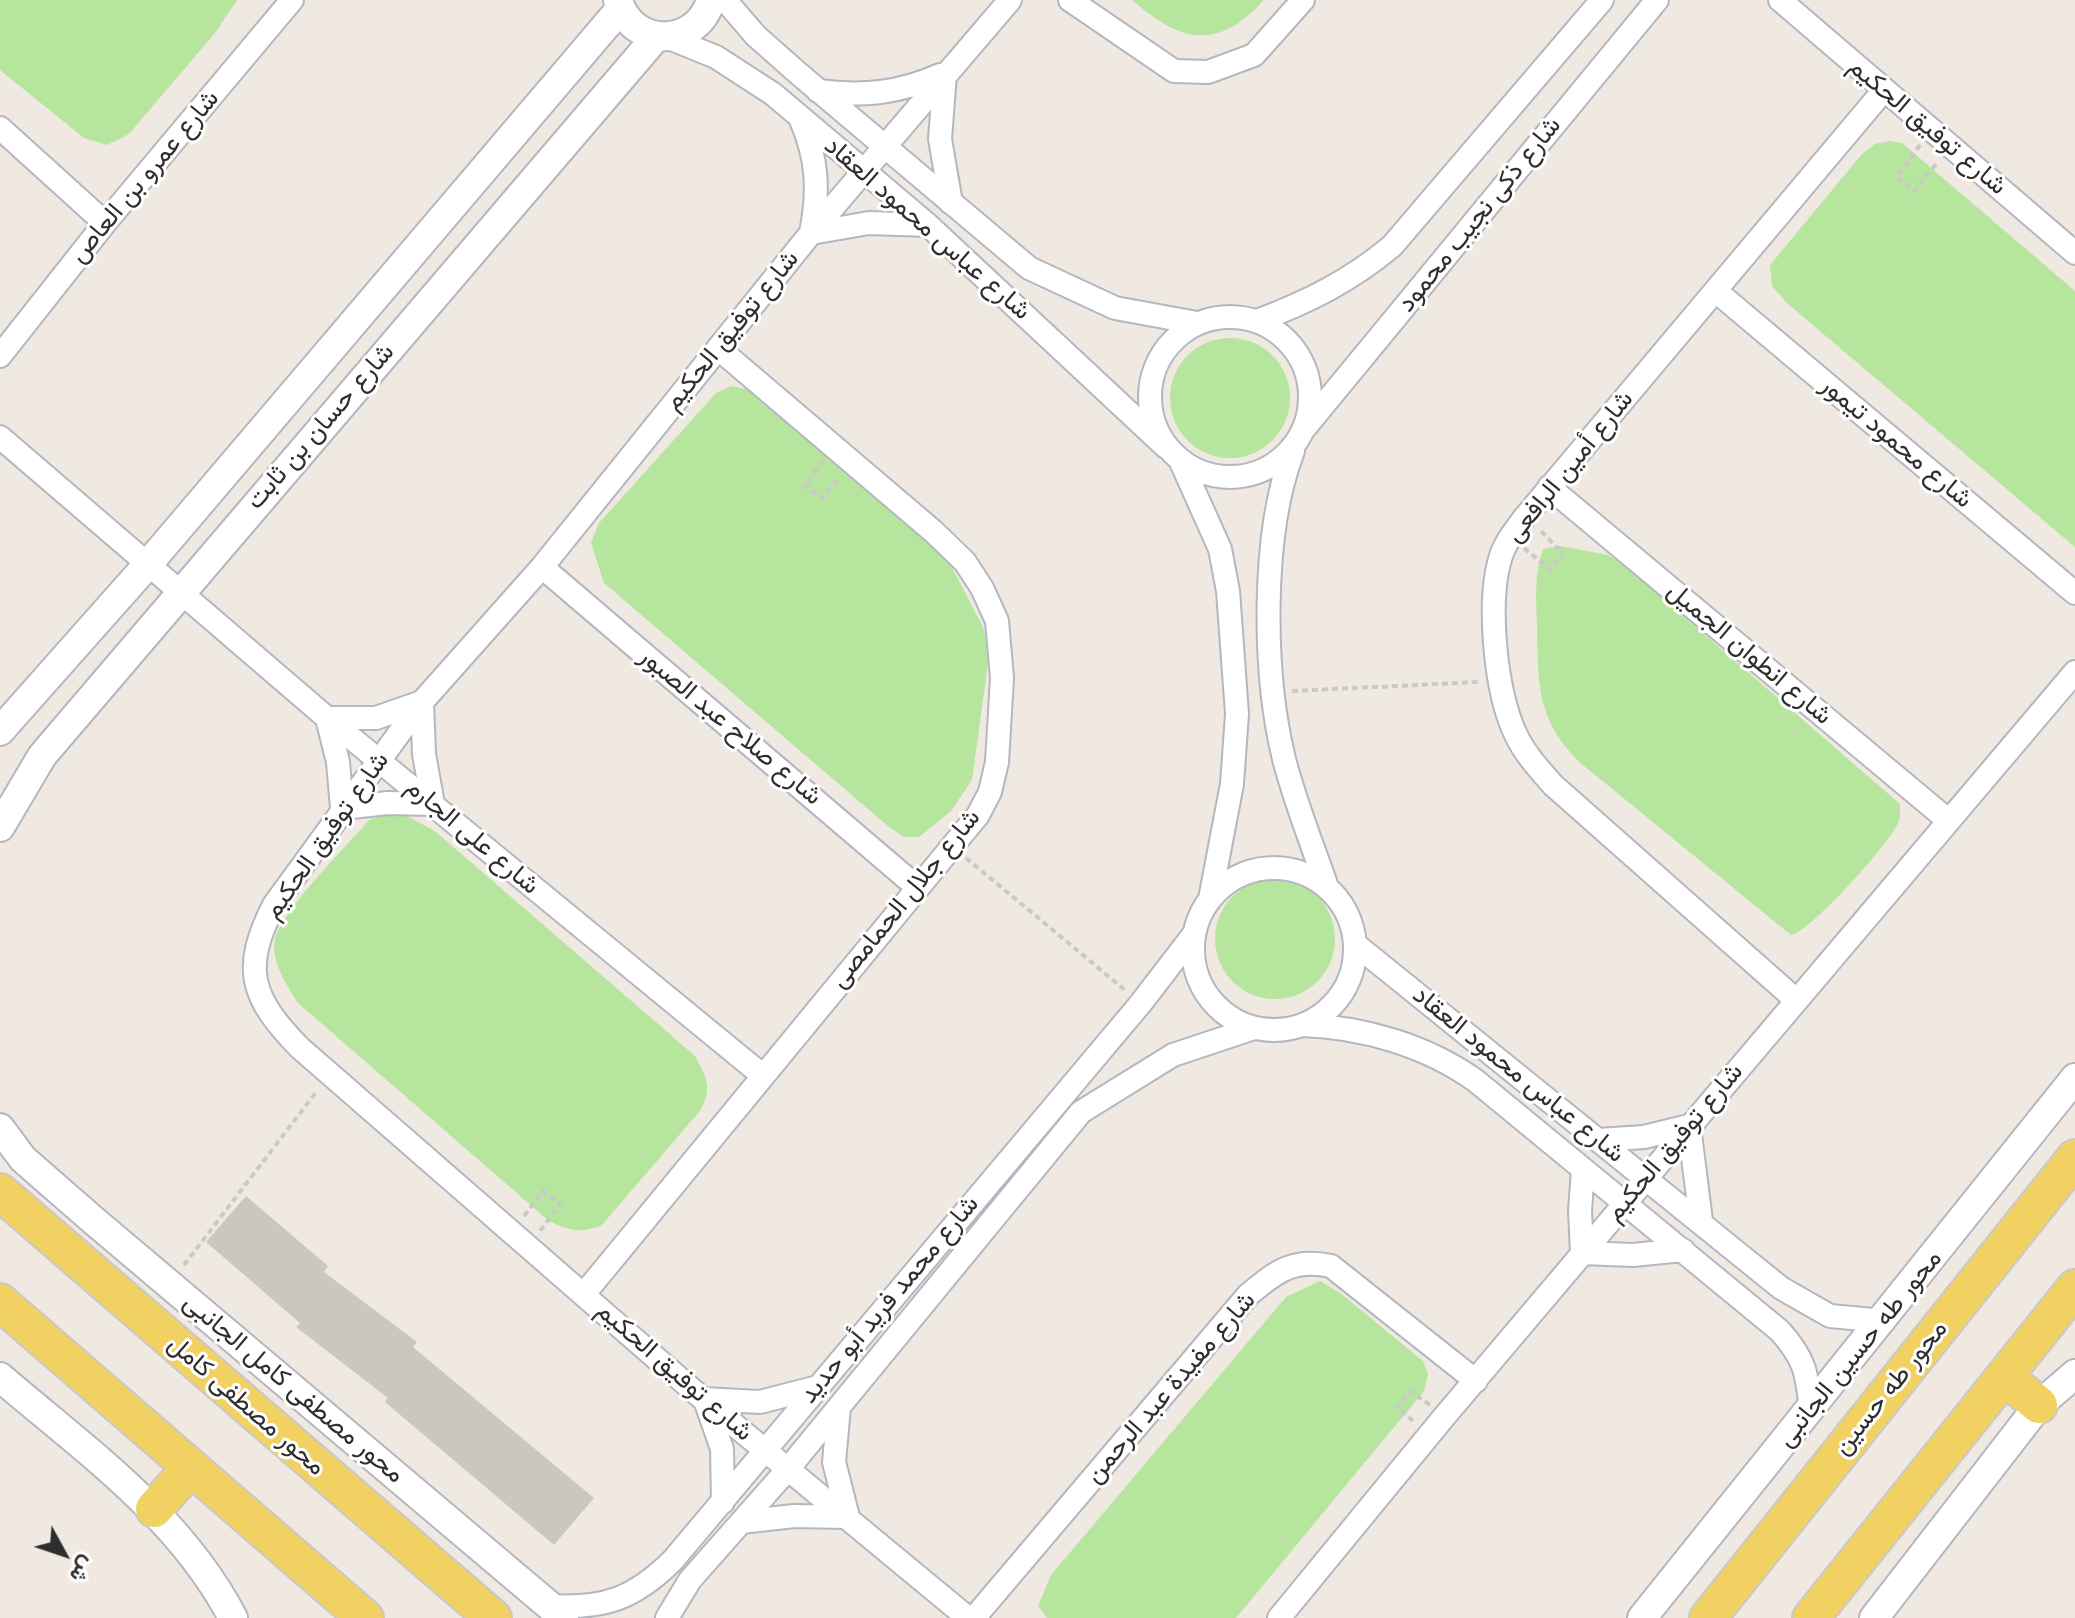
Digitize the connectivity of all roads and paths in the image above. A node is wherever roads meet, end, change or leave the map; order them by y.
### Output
1 (292, 0) edge
2 (711, 0) edge
3 (725, 0) edge
4 (1010, 0) edge
5 (1070, 0) edge
6 (1303, 0) edge
7 (1602, 0) edge
8 (1657, 0) edge
9 (1780, 0) edge
10 (620, 4) edge
11 (662, 37) junction
12 (945, 73) junction
13 (1884, 90) junction
14 (818, 91) junction
15 (800, 116) junction
16 (0, 128) edge
17 (1931, 131) junction
18 (1951, 146) junction
19 (884, 148) junction
20 (862, 173) junction
21 (951, 203) junction
22 (105, 223) junction
23 (928, 225) junction
24 (811, 233) junction
25 (2075, 253) edge
26 (1717, 292) junction
27 (1257, 321) junction
28 (1197, 323) junction
29 (719, 349) junction
30 (0, 356) edge
31 (0, 437) edge
32 (1299, 438) junction
33 (834, 446) junction
34 (1173, 454) junction
35 (852, 461) junction
36 (1549, 487) junction
37 (1525, 517) junction
38 (1511, 535) junction
39 (149, 563) junction
40 (542, 567) junction
41 (181, 590) junction
42 (2075, 593) edge
43 (2075, 672) edge
44 (1501, 681) junction
45 (1274, 692) junction
46 (422, 702) junction
47 (327, 718) junction
48 (0, 731) edge
49 (380, 759) junction
50 (433, 804) junction
51 (342, 808) junction
52 (1949, 821) junction
53 (0, 827) edge
54 (952, 846) junction
55 (1327, 887) junction
56 (918, 888) junction
57 (1210, 899) junction
58 (1194, 934) junction
59 (1355, 944) junction
60 (1796, 1000) junction
61 (1141, 1003) junction
62 (1302, 1025) junction
63 (1254, 1028) junction
64 (330, 1073) junction
65 (762, 1075) junction
66 (2075, 1078) edge
67 (1689, 1126) junction
68 (0, 1128) edge
69 (1598, 1140) junction
70 (2075, 1158) edge
71 (1583, 1169) junction
72 (1647, 1179) junction
73 (0, 1192) edge
74 (1625, 1202) junction
75 (1701, 1221) junction
76 (520, 1238) junction
77 (1683, 1250) junction
78 (1582, 1253) junction
79 (169, 1285) junction
80 (2075, 1288) edge
81 (584, 1294) junction
82 (0, 1302) edge
83 (1884, 1321) junction
84 (2075, 1374) edge
85 (2006, 1378) junction
86 (1476, 1381) junction
87 (3, 1385) edge
88 (815, 1387) junction
89 (703, 1399) junction
90 (839, 1405) junction
91 (2039, 1405) junction
92 (1811, 1410) junction
93 (1444, 1417) junction
94 (1429, 1435) junction
95 (765, 1450) junction
96 (190, 1468) junction
97 (788, 1469) junction
98 (723, 1502) junction
99 (154, 1509) junction
100 (848, 1517) junction
101 (741, 1522) junction
102 (556, 1612) edge
103 (233, 1618) edge
104 (365, 1618) edge
105 (493, 1618) edge
106 (667, 1618) edge
107 (971, 1618) edge
108 (1279, 1618) edge
109 (1642, 1618) edge
110 (1708, 1618) edge
111 (1811, 1618) edge
112 (1874, 1618) edge

1 - 22 street, شارع عمرو بن العاص
2 - 11 street, شارع حسان بن ثابت
3 - 14 street, شارع عباس محمود العقاد
4 - 12 street, شارع توفيق الحكيم
5 - 6 street
7 - 27 street, شارع ذكى نجيب محمود
8 - 32 street, شارع ذكى نجيب محمود
9 - 13 street, شارع توفيق الحكيم
10 - 11 street
10 - 39 street, شارع حسان بن ثابت
11 - 15 street, شارع عباس محمود العقاد
11 - 41 street, شارع حسان بن ثابت
12 - 14 street
12 - 19 street, شارع توفيق الحكيم
12 - 21 street
13 - 17 street, شارع توفيق الحكيم
13 - 26 street, شارع أمين الرافعى
14 - 19 street, شارع عباس محمود العقاد
15 - 20 street, شارع عباس محمود العقاد
15 - 24 street
16 - 22 street
17 - 18 street, شارع توفيق الحكيم
17 - 18 path
18 - 25 street, شارع توفيق الحكيم
19 - 20 street, شارع توفيق الحكيم
19 - 21 street, شارع عباس محمود العقاد
20 - 23 street, شارع عباس محمود العقاد
20 - 24 street, شارع توفيق الحكيم
21 - 28 street, شارع عباس محمود العقاد
22 - 30 street, شارع عمرو بن العاص
23 - 24 street
23 - 34 street, شارع عباس محمود العقاد
24 - 29 street, شارع توفيق الحكيم
26 - 36 street, شارع أمين الرافعى
26 - 42 street, شارع محمود تيمور
27 - 28 street
27 - 32 street
28 - 34 street
29 - 33 street, شارع جلال الحمامصى
29 - 40 street, شارع توفيق الحكيم
31 - 39 street, شارع على الجارم
32 - 34 street
32 - 45 street
33 - 35 street, شارع جلال الحمامصى
33 - 35 path
34 - 57 street, شارع عباس محمود العقاد
35 - 54 street, شارع جلال الحمامصى
36 - 37 street, شارع أمين الرافعى
36 - 52 street, شارع انطوان الجميل
37 - 38 street, شارع أمين الرافعى
37 - 38 path
38 - 44 street, شارع أمين الرافعى
39 - 41 street, شارع على الجارم
39 - 48 street, شارع حسان بن ثابت
40 - 46 street, شارع توفيق الحكيم
40 - 56 street, شارع صلاح عبد الصبور
41 - 47 street, شارع على الجارم
41 - 53 street, شارع حسان بن ثابت
43 - 52 street, شارع توفيق الحكيم
44 - 45 path
44 - 60 street, شارع أمين الرافعى
45 - 55 street
46 - 47 street
46 - 49 street, شارع توفيق الحكيم
46 - 50 street
47 - 49 street, شارع على الجارم
47 - 51 street
49 - 50 street, شارع على الجارم
49 - 51 street, شارع توفيق الحكيم
50 - 51 street
50 - 65 street, شارع على الجارم
51 - 64 street, شارع توفيق الحكيم
52 - 60 street, شارع توفيق الحكيم
54 - 56 street, شارع جلال الحمامصى
54 - 61 path
55 - 57 street
55 - 59 street
56 - 65 street, شارع جلال الحمامصى
57 - 58 street
58 - 61 street, شارع محمد فريد أبو حديد
58 - 63 street
59 - 62 street
59 - 69 street, شارع عباس محمود العقاد
60 - 67 street, شارع توفيق الحكيم
61 - 88 street, شارع محمد فريد أبو حديد
62 - 63 street
62 - 71 street, شارع عباس محمود العقاد
63 - 90 street, شارع محمد فريد أبو حديد
64 - 76 street, شارع توفيق الحكيم
64 - 79 path
65 - 81 street, شارع جلال الحمامصى
66 - 83 street, محور طه حسين الجانبى
67 - 69 street
67 - 72 street, شارع توفيق الحكيم
67 - 75 street
68 - 79 street, محور مصطفى كامل الجانبى
69 - 72 street, شارع عباس محمود العقاد
70 - 110 main road, محور طه حسين
71 - 74 street, شارع عباس محمود العقاد
71 - 78 street
72 - 74 street, شارع توفيق الحكيم
72 - 75 street, شارع عباس محمود العقاد
73 - 105 main road, محور مصطفى كامل
74 - 77 street, شارع عباس محمود العقاد
74 - 78 street, شارع توفيق الحكيم
75 - 83 street, شارع عباس محمود العقاد
76 - 76 path
76 - 81 street, شارع توفيق الحكيم
77 - 78 street
77 - 92 street, شارع عباس محمود العقاد
78 - 86 street, شارع توفيق الحكيم
79 - 102 street, محور مصطفى كامل الجانبى
80 - 85 main road
81 - 89 street, شارع توفيق الحكيم
82 - 96 main road
83 - 92 street, محور طه حسين الجانبى
84 - 91 street
85 - 91 main road
85 - 111 main road
86 - 93 street, شارع توفيق الحكيم
86 - 107 street, شارع مفيدة عبد الرحمن
87 - 99 street
88 - 89 street
88 - 95 street, شارع محمد فريد أبو حديد
89 - 95 street, شارع توفيق الحكيم
89 - 98 street
90 - 97 street, شارع محمد فريد أبو حديد
90 - 100 street
91 - 112 street
92 - 109 street, محور طه حسين الجانبى
93 - 94 street, شارع توفيق الحكيم
93 - 94 path
94 - 108 street, شارع توفيق الحكيم
95 - 97 street, شارع توفيق الحكيم
95 - 98 street, شارع محمد فريد أبو حديد
96 - 99 main road
96 - 104 main road
97 - 100 street, شارع توفيق الحكيم
97 - 101 street, شارع محمد فريد أبو حديد
98 - 102 street, شارع محمد فريد أبو حديد
99 - 103 street
100 - 101 street
100 - 107 street, شارع توفيق الحكيم
101 - 106 street, شارع محمد فريد أبو حديد

